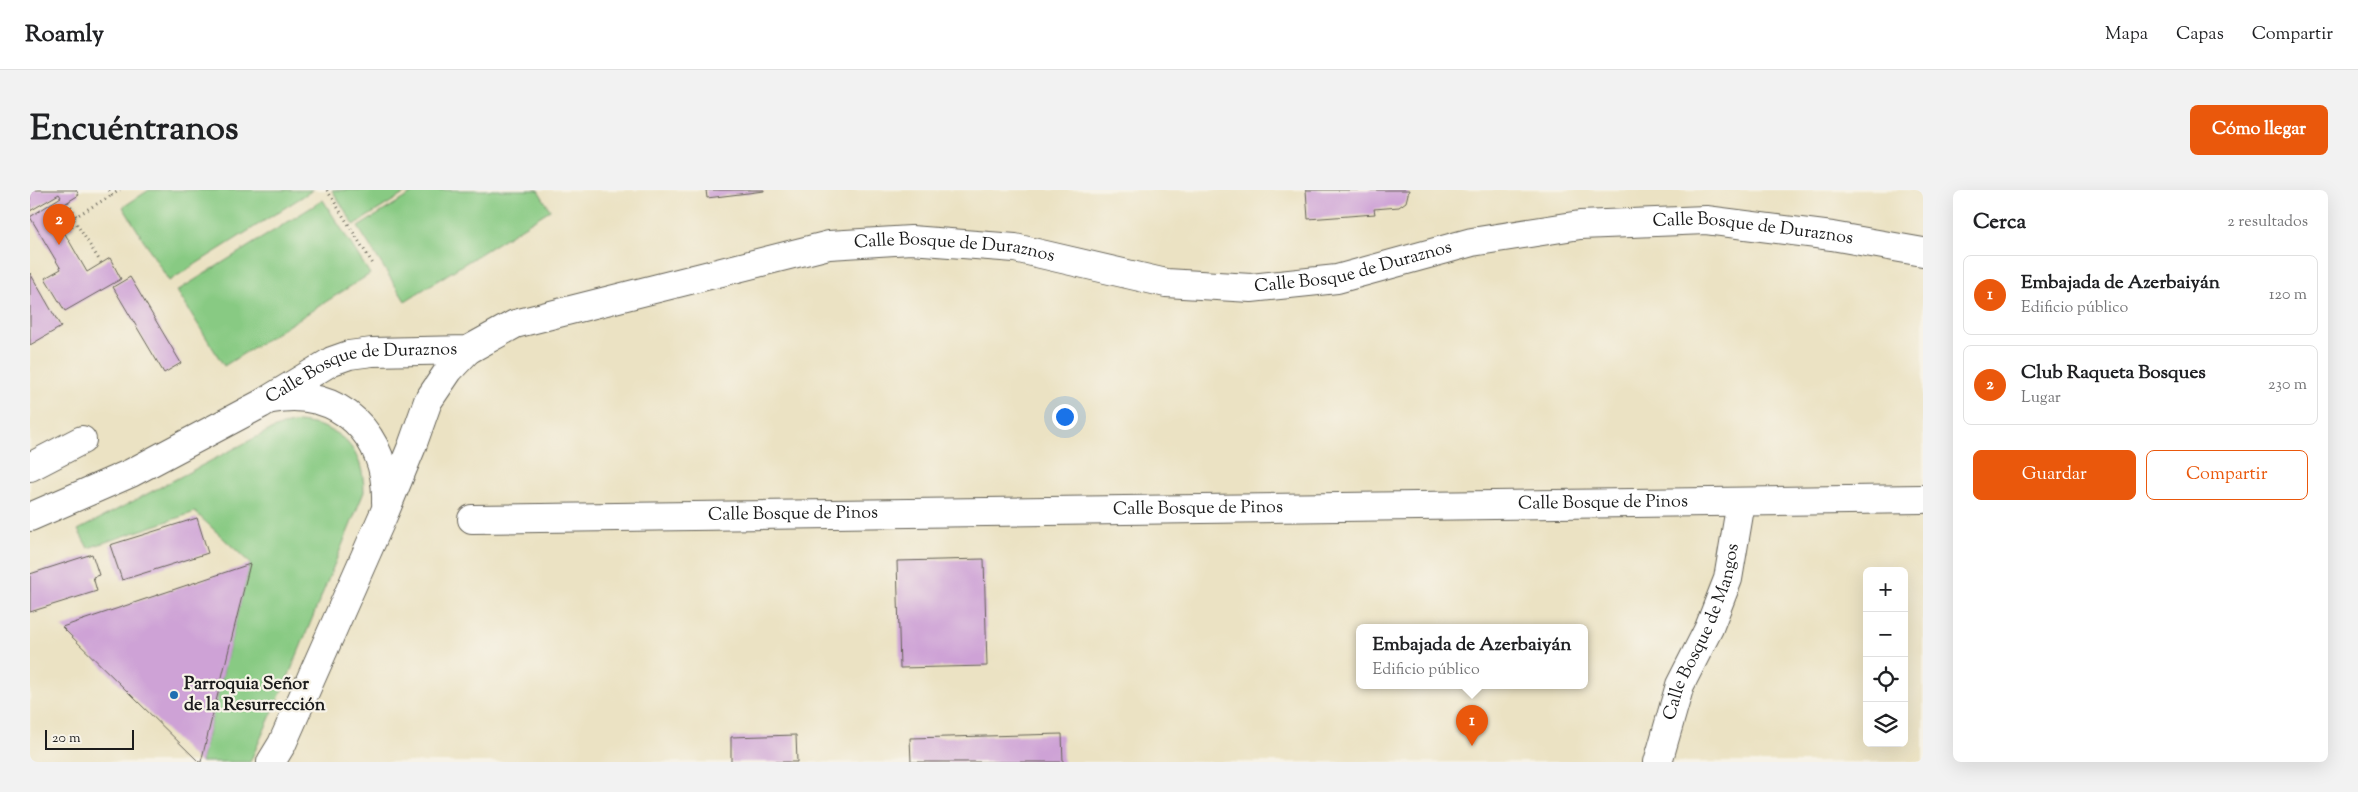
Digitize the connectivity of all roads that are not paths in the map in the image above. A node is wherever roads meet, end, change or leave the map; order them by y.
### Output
1 (1923, 252) edge
2 (468, 350) junction
3 (260, 404) junction
4 (82, 440) dead end
5 (30, 468) edge
6 (1923, 499) edge
7 (1741, 502) junction
8 (386, 509) junction
9 (30, 517) edge
10 (472, 519) dead end
11 (279, 756) edge
12 (1658, 762) edge

1 - 2 street, Calle Bosque de Duraznos
2 - 3 street, Calle Bosque de Duraznos
2 - 8 street
3 - 8 street
3 - 9 street, Calle Bosque de Duraznos
4 - 5 street
6 - 7 street, Calle Bosque de Pinos
7 - 10 street, Calle Bosque de Pinos
7 - 12 street, Calle Bosque de Mangos
8 - 11 street

